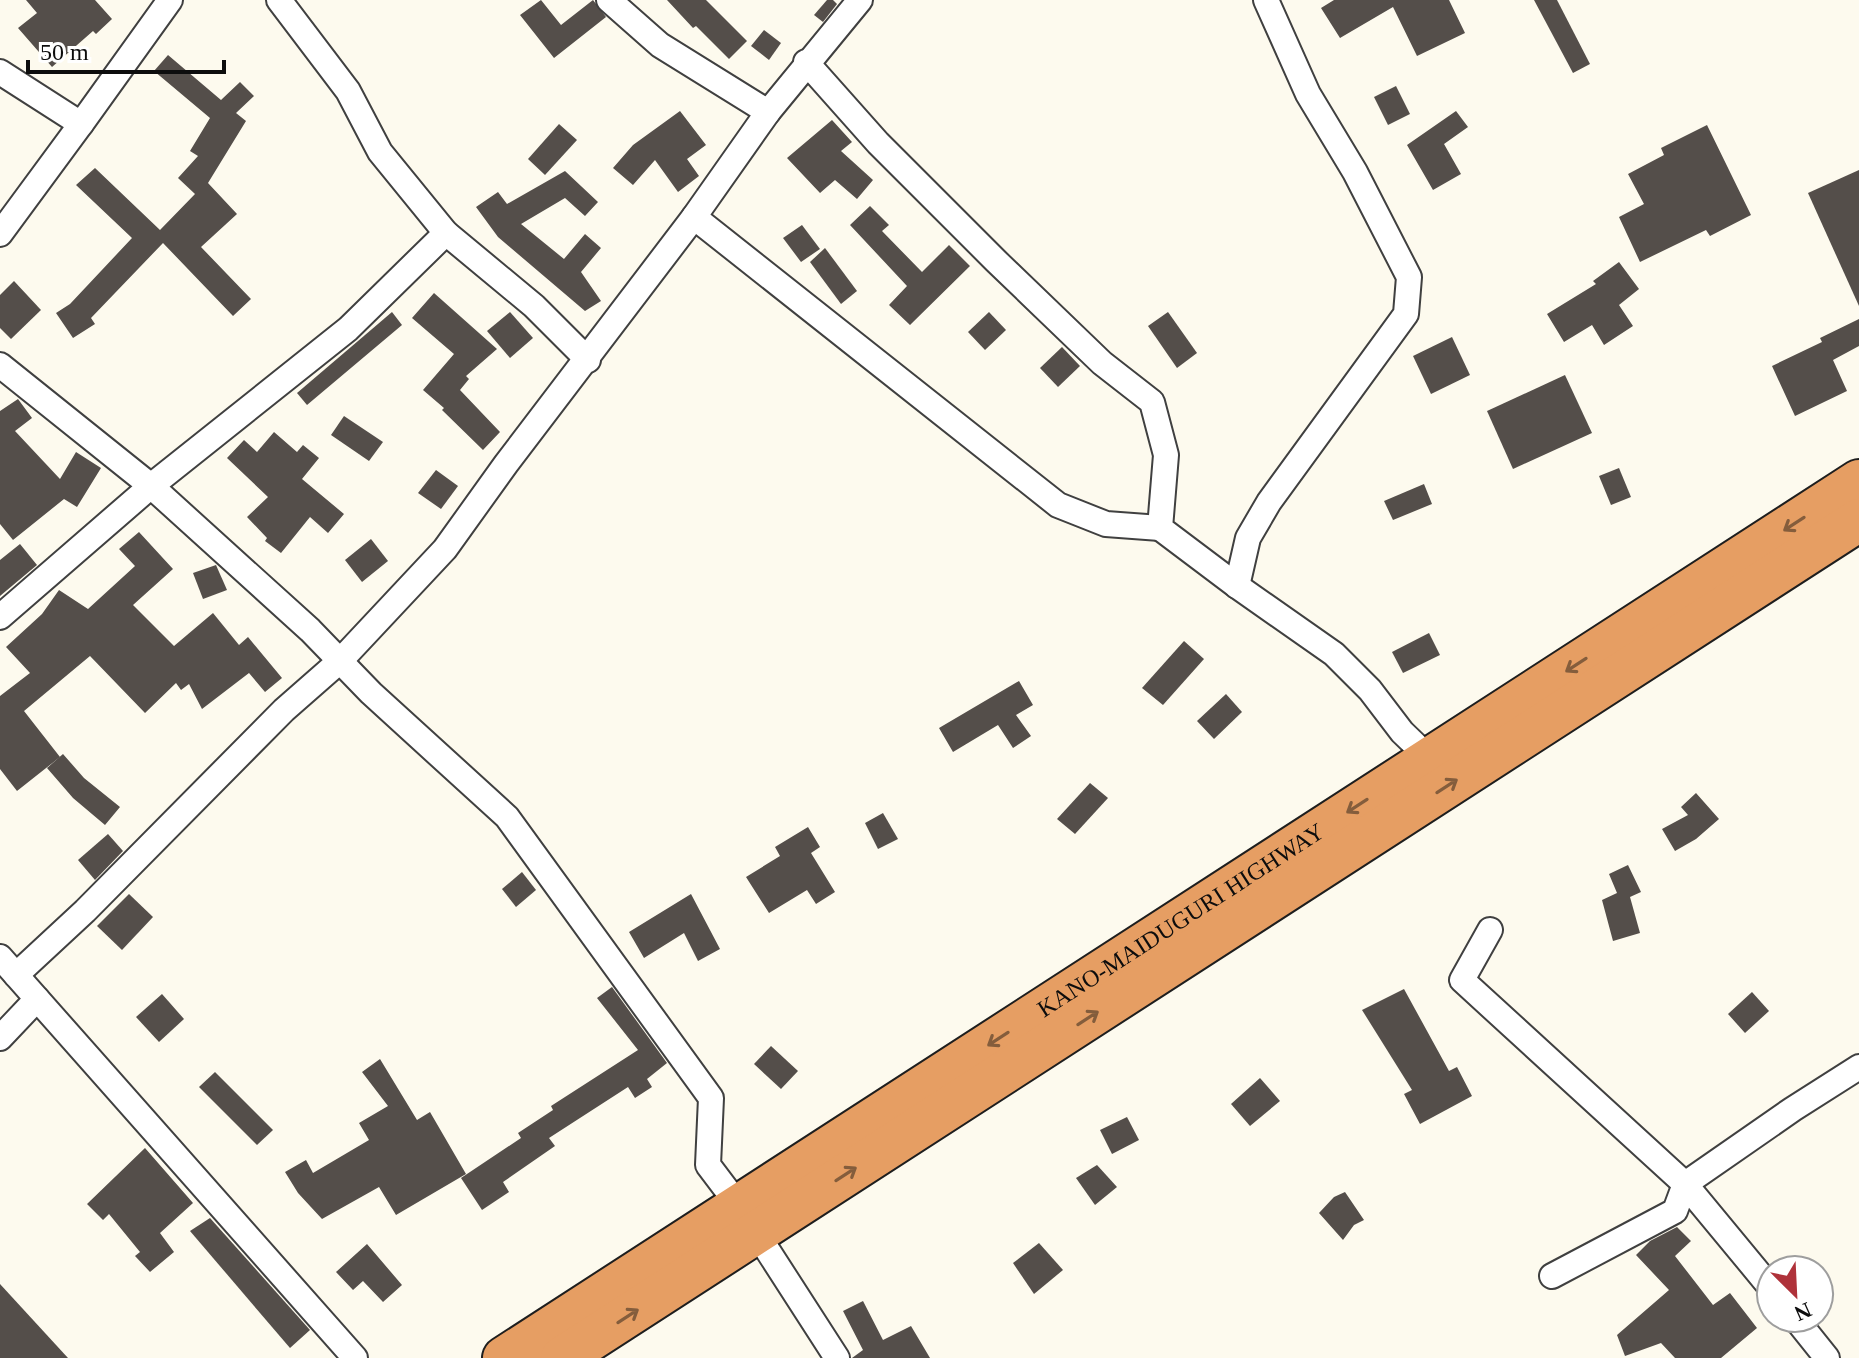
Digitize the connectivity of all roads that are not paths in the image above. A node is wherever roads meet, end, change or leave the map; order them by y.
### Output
1 (170, 0) edge
2 (279, 0) edge
3 (609, 0) edge
4 (860, 0) edge
5 (1266, 0) edge
6 (806, 62) junction
7 (0, 72) edge
8 (768, 112) junction
9 (81, 124) junction
10 (694, 217) junction
11 (446, 233) junction
12 (0, 234) edge
13 (588, 360) junction
14 (0, 365) edge
15 (1859, 481) edge
16 (151, 486) junction
17 (1859, 520) edge
18 (1160, 528) junction
19 (1237, 586) junction
20 (0, 617) edge
21 (341, 660) junction
22 (1430, 759) junction
23 (1490, 930) dead end
24 (8, 966) edge
25 (37, 999) junction
26 (0, 1038) edge
27 (1859, 1067) edge
28 (1685, 1184) junction
29 (748, 1219) junction
30 (1755, 1268) edge
31 (1552, 1276) dead end
32 (1808, 1334) edge
33 (355, 1358) edge
34 (504, 1358) edge
35 (562, 1358) edge
36 (837, 1358) edge
37 (1827, 1358) edge

1 - 9 street
2 - 11 street
3 - 8 street
4 - 6 street
5 - 19 street
6 - 8 street
6 - 18 street
7 - 9 street
8 - 10 street
9 - 12 street
10 - 13 street
10 - 18 street
11 - 13 street
11 - 16 street
13 - 21 street
14 - 16 street
15 -> 22 highway, KANO-MAIDUGURI HIGHWAY
16 - 20 street
16 - 21 street
29 -> 17 highway, KANO-MAIDUGURI HIGHWAY
18 - 19 street
19 - 22 street
21 - 24 street
21 - 29 street
22 -> 29 highway, KANO-MAIDUGURI HIGHWAY
23 - 28 street
24 - 25 street
25 - 26 street
25 - 33 street
27 - 28 street
28 - 30 street
28 - 31 street
29 - 34 highway, KANO-MAIDUGURI HIGHWAY
35 -> 29 highway, KANO-MAIDUGURI HIGHWAY
29 - 36 street
32 - 37 street

